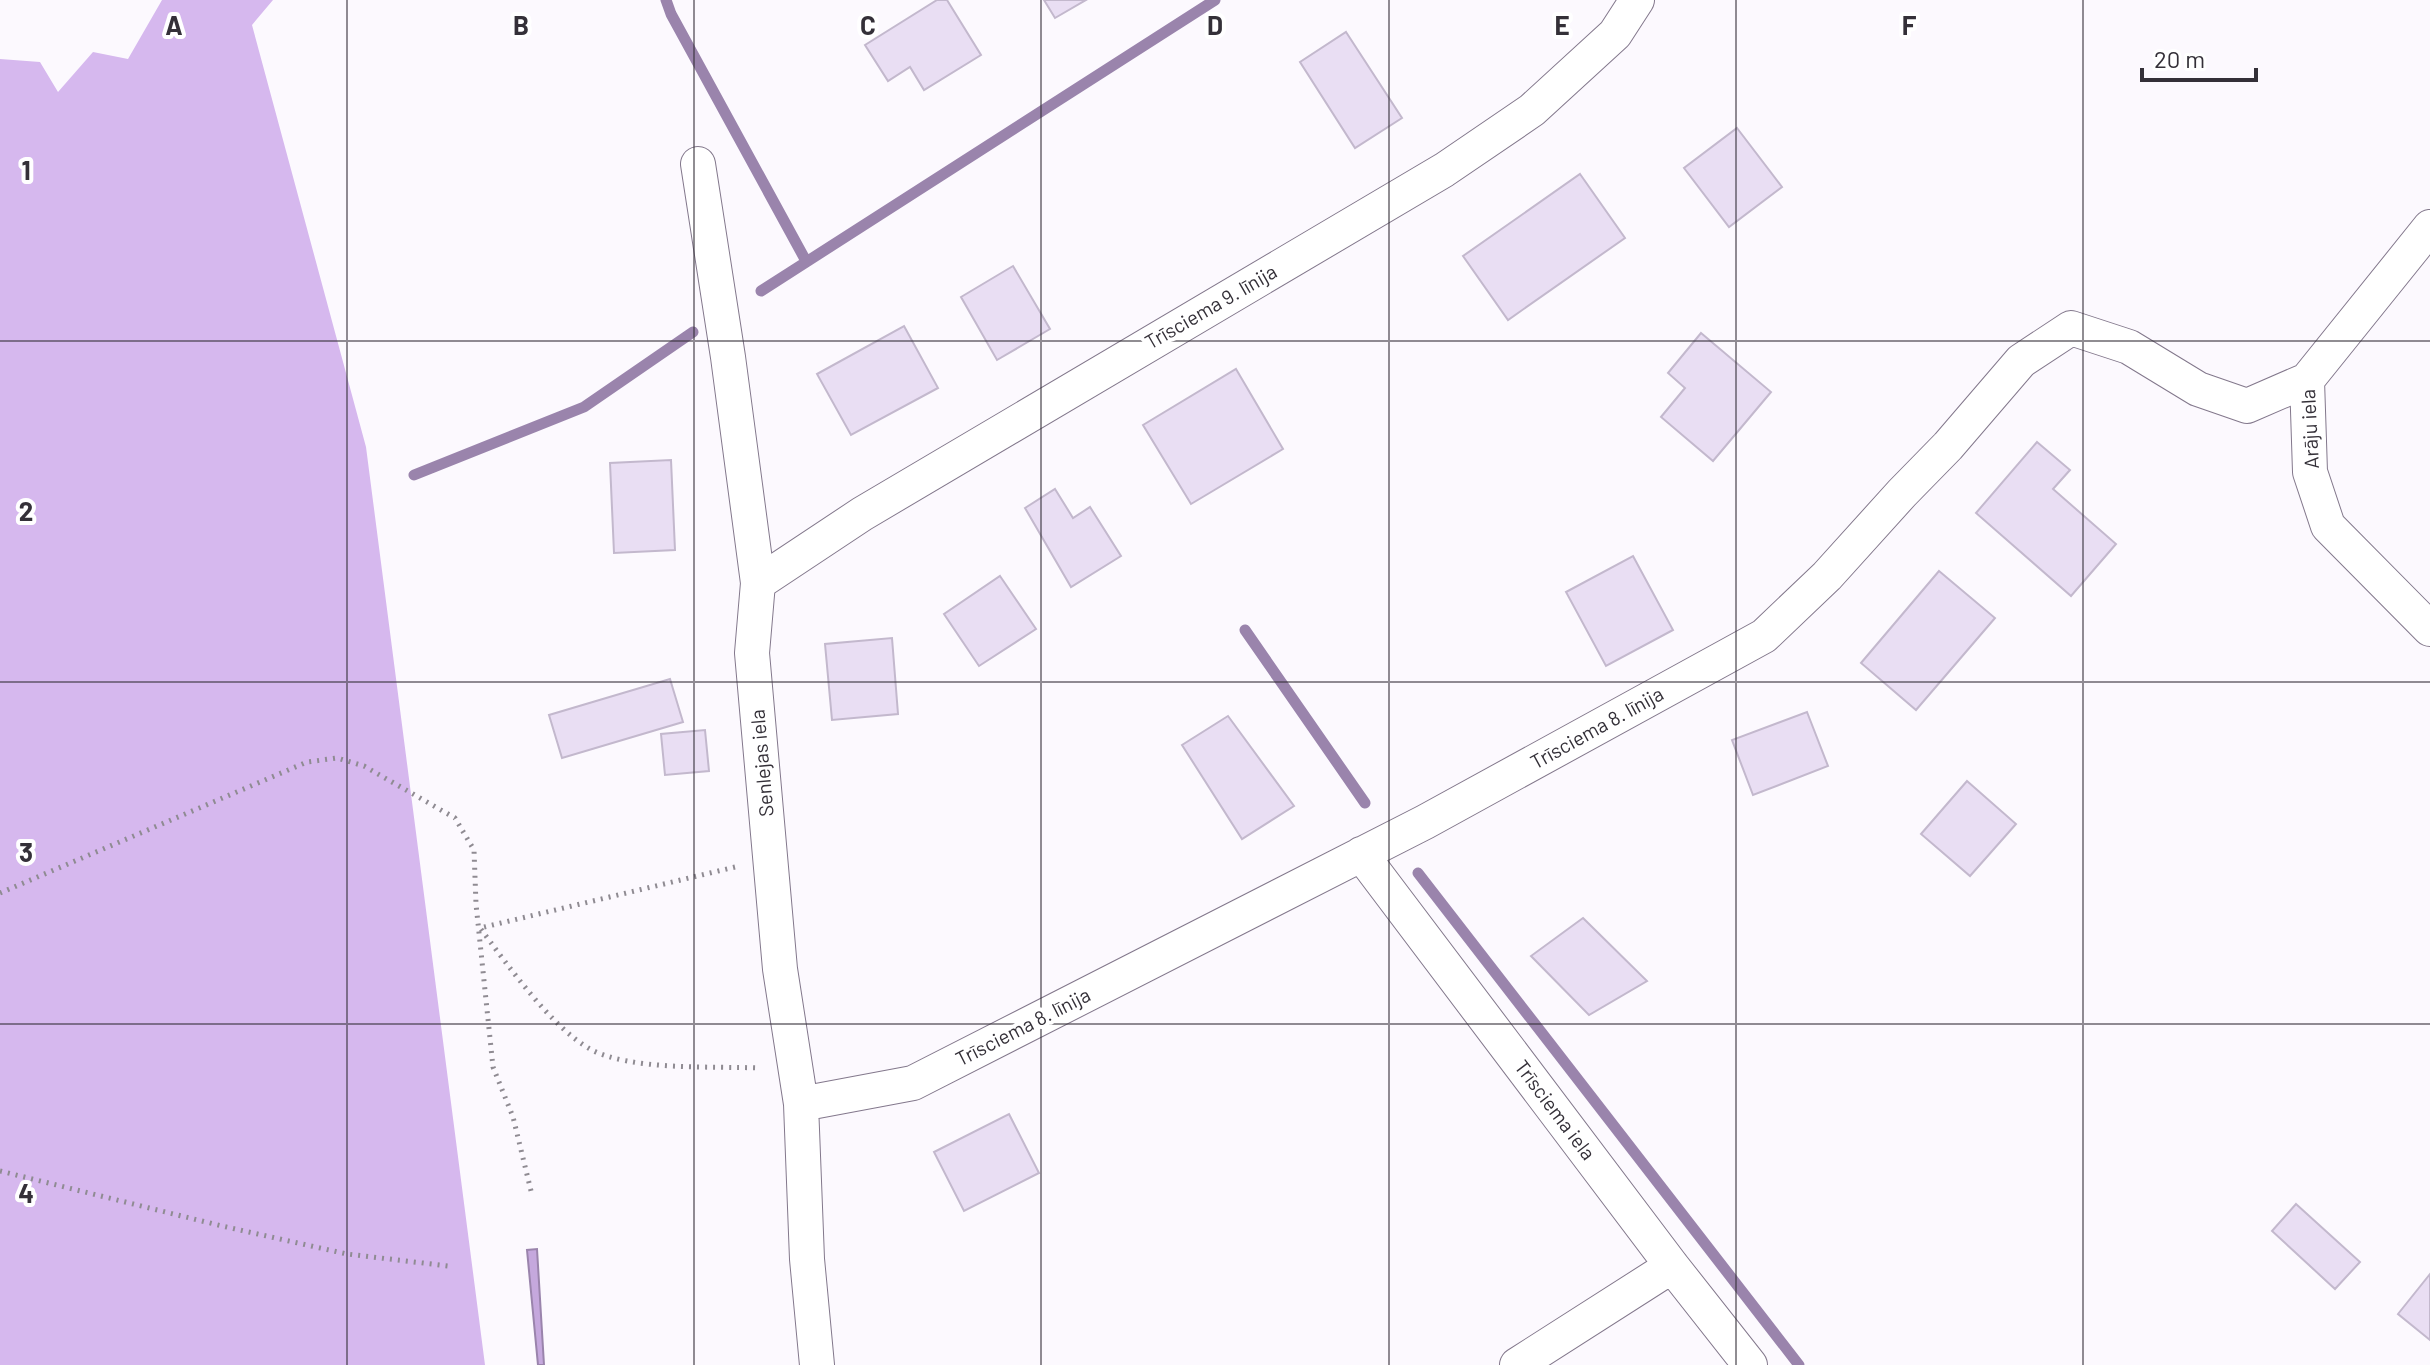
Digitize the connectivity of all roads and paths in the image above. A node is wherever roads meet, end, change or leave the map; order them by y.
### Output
1 (1637, 0) edge
2 (698, 164) dead end
3 (2430, 227) edge
4 (2307, 380) junction
5 (758, 583) junction
6 (2430, 629) edge
7 (1361, 854) junction
8 (772, 858) junction
9 (0, 893) edge
10 (480, 928) junction
11 (796, 1070) junction
12 (801, 1104) junction
13 (0, 1171) edge
14 (532, 1195) dead end
15 (448, 1266) dead end
16 (1672, 1266) junction
17 (817, 1365) edge
18 (1517, 1365) edge
19 (1750, 1365) edge

1 - 5 street, Trīsciema 9. līnija
2 - 5 street, Senlejas iela
3 - 4 street, Arāju iela
4 - 6 street, Arāju iela
4 - 7 street, Trīsciema 8. līnija
5 - 8 street, Senlejas iela
7 - 12 street, Trīsciema 8. līnija
7 - 16 street, Trīsciema iela
8 - 10 path
8 - 11 street, Senlejas iela
9 - 10 path
10 - 11 path
10 - 14 path
11 - 12 street, Senlejas iela
12 - 17 street, Senlejas iela
13 - 15 path
16 - 18 street
16 - 19 street, Trīsciema iela

